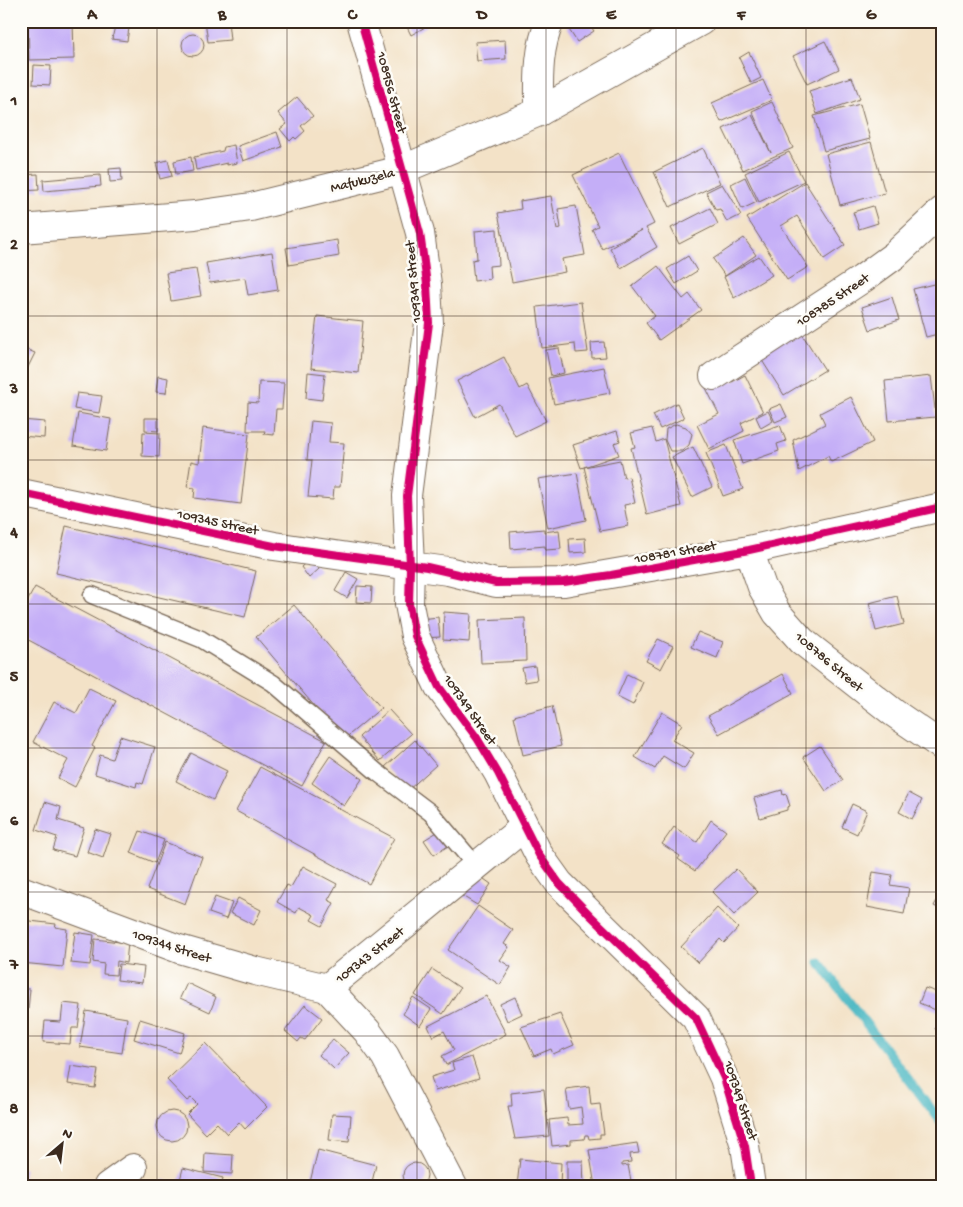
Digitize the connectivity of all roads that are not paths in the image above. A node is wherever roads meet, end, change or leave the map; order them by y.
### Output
1 (362, 21) edge
2 (550, 21) edge
3 (701, 21) edge
4 (538, 112) junction
5 (401, 170) junction
6 (942, 211) edge
7 (21, 228) edge
8 (714, 376) dead end
9 (21, 493) edge
10 (942, 507) edge
11 (749, 550) junction
12 (410, 566) junction
13 (92, 594) dead end
14 (942, 746) edge
15 (524, 827) junction
16 (477, 866) junction
17 (21, 890) edge
18 (326, 988) junction
19 (133, 1168) dead end
20 (108, 1186) edge
21 (453, 1186) edge
22 (751, 1186) edge

1 - 5 street, 108956 Street
2 - 4 street
3 - 4 street, Mafukuzela
4 - 5 street, Mafukuzela
5 - 7 street, Mafukuzela
5 - 12 street, 109349 Street
6 - 8 street, 108785 Street
9 - 12 street, 109345 Street
10 - 11 street, 108781 Street
11 - 12 street, 108781 Street
11 - 14 street, 108786 Street
12 - 15 street, 109349 Street
13 - 16 lane
15 - 16 street, 109343 Street
15 - 22 street, 109349 Street
16 - 18 street, 109343 Street
17 - 18 street, 109344 Street
18 - 21 street, 109343 Street
19 - 20 street

